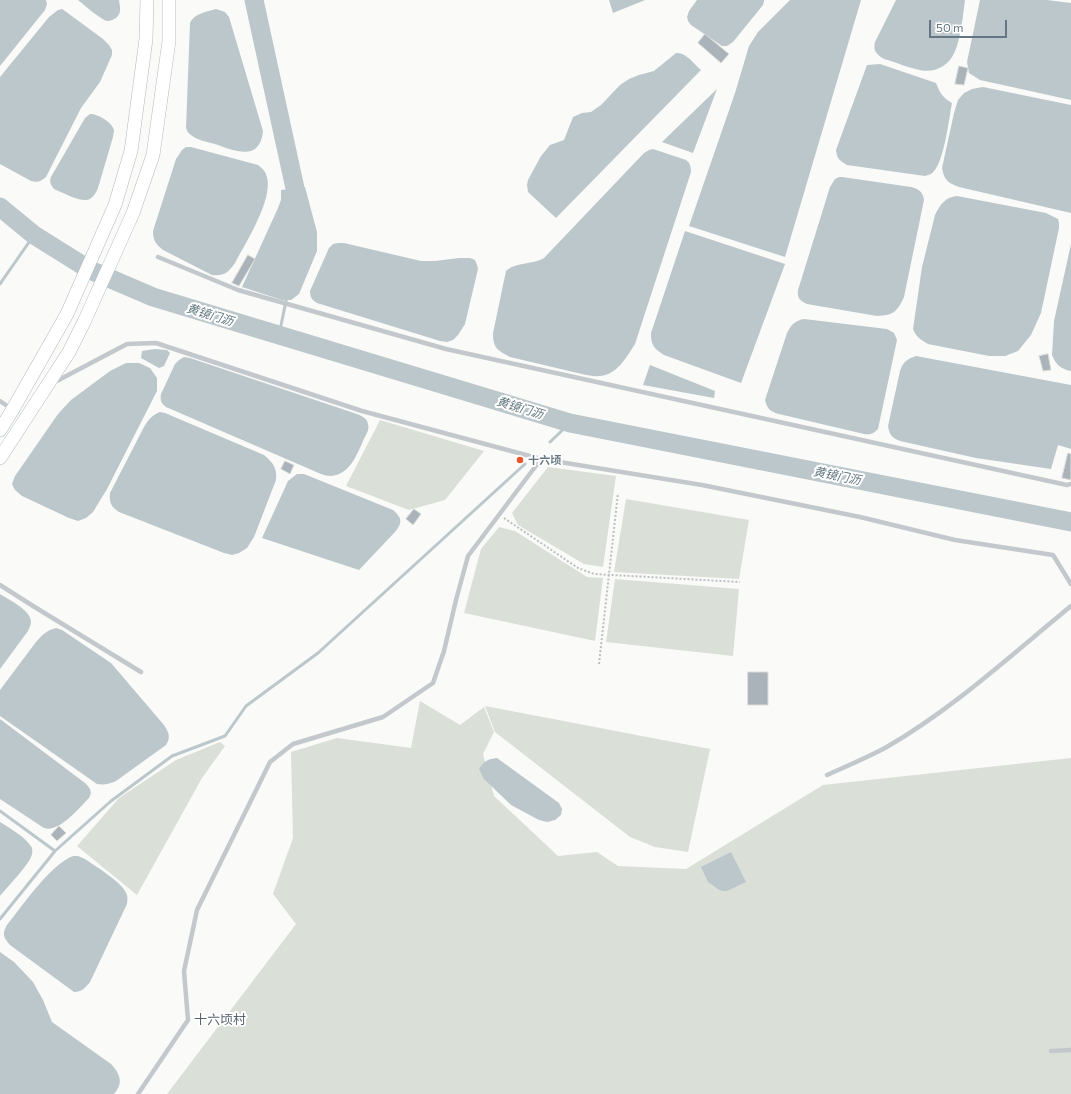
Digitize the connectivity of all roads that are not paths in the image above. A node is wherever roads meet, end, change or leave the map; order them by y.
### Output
1 (147, 0) edge
2 (169, 0) edge
3 (158, 257) dead end
4 (48, 385) junction
5 (29, 398) junction
6 (0, 401) edge
7 (13, 410) junction
8 (0, 430) edge
9 (0, 458) edge
10 (541, 459) junction
11 (1071, 484) edge
12 (1071, 584) edge
13 (0, 585) edge
14 (1071, 606) edge
15 (141, 672) dead end
16 (827, 775) dead end
17 (1071, 1050) edge
18 (1051, 1051) dead end
19 (138, 1094) edge

1 - 5 main road
2 - 4 main road
3 - 11 lane
4 - 5 main road
4 - 10 lane
5 - 7 main road
5 - 9 main road
6 - 7 lane
7 - 8 main road
10 - 12 lane
10 - 19 lane
13 - 15 lane
14 - 16 lane
17 - 18 lane

